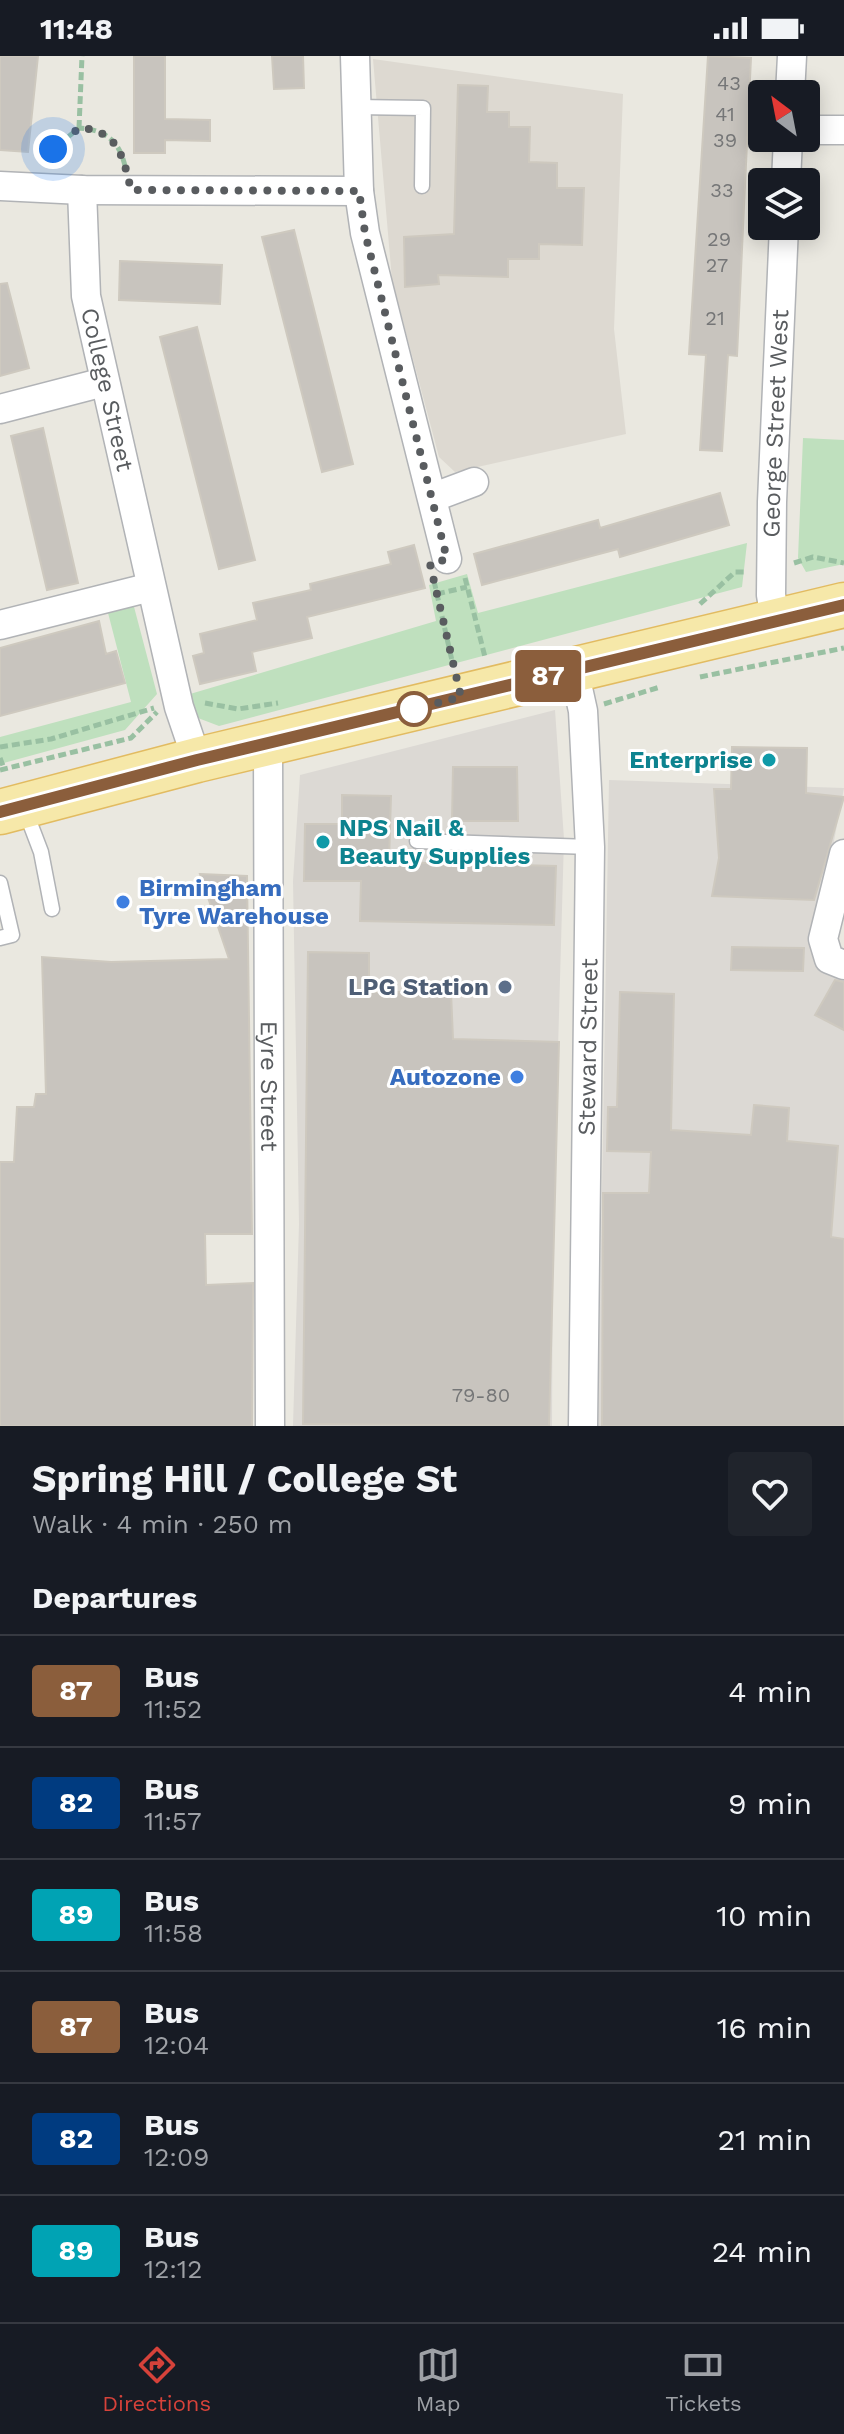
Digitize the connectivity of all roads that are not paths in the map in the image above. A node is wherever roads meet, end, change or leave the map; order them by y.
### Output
1 (355, 56) edge
2 (792, 56) edge
3 (791, 80) edge
4 (356, 107) junction
5 (820, 130) edge
6 (844, 130) edge
7 (0, 186) edge
8 (422, 186) dead end
9 (82, 190) junction
10 (359, 191) junction
11 (783, 240) edge
12 (104, 382) junction
13 (0, 409) edge
14 (474, 482) dead end
15 (434, 497) junction
16 (447, 559) road end
17 (151, 587) junction
18 (844, 605) edge
19 (775, 619) junction
20 (0, 625) edge
21 (574, 670) junction
22 (268, 744) junction
23 (197, 760) junction
24 (12, 809) edge
25 (417, 841) dead end
26 (590, 847) junction
27 (844, 854) edge
28 (0, 883) edge
29 (52, 909) dead end
30 (0, 938) edge
31 (844, 965) edge
32 (270, 1426) edge
33 (583, 1426) edge

1 - 4 street
2 - 3 street
4 - 8 lane
4 - 10 street
5 - 6 street
7 - 9 street
9 - 10 street
9 - 12 street, College Street
10 - 15 street
11 - 19 street, George Street West
12 - 13 street
12 - 17 street, College Street
14 - 15 street
15 - 16 street
17 - 20 street
17 - 23 street, College Street
18 - 19 main road
19 - 21 main road
21 - 22 main road
21 - 26 street, Steward Street
22 - 23 main road
22 - 32 street, Eyre Street
23 - 24 main road
24 - 29 lane
25 - 26 lane
26 - 33 street, Steward Street
27 - 31 street
28 - 30 lane

